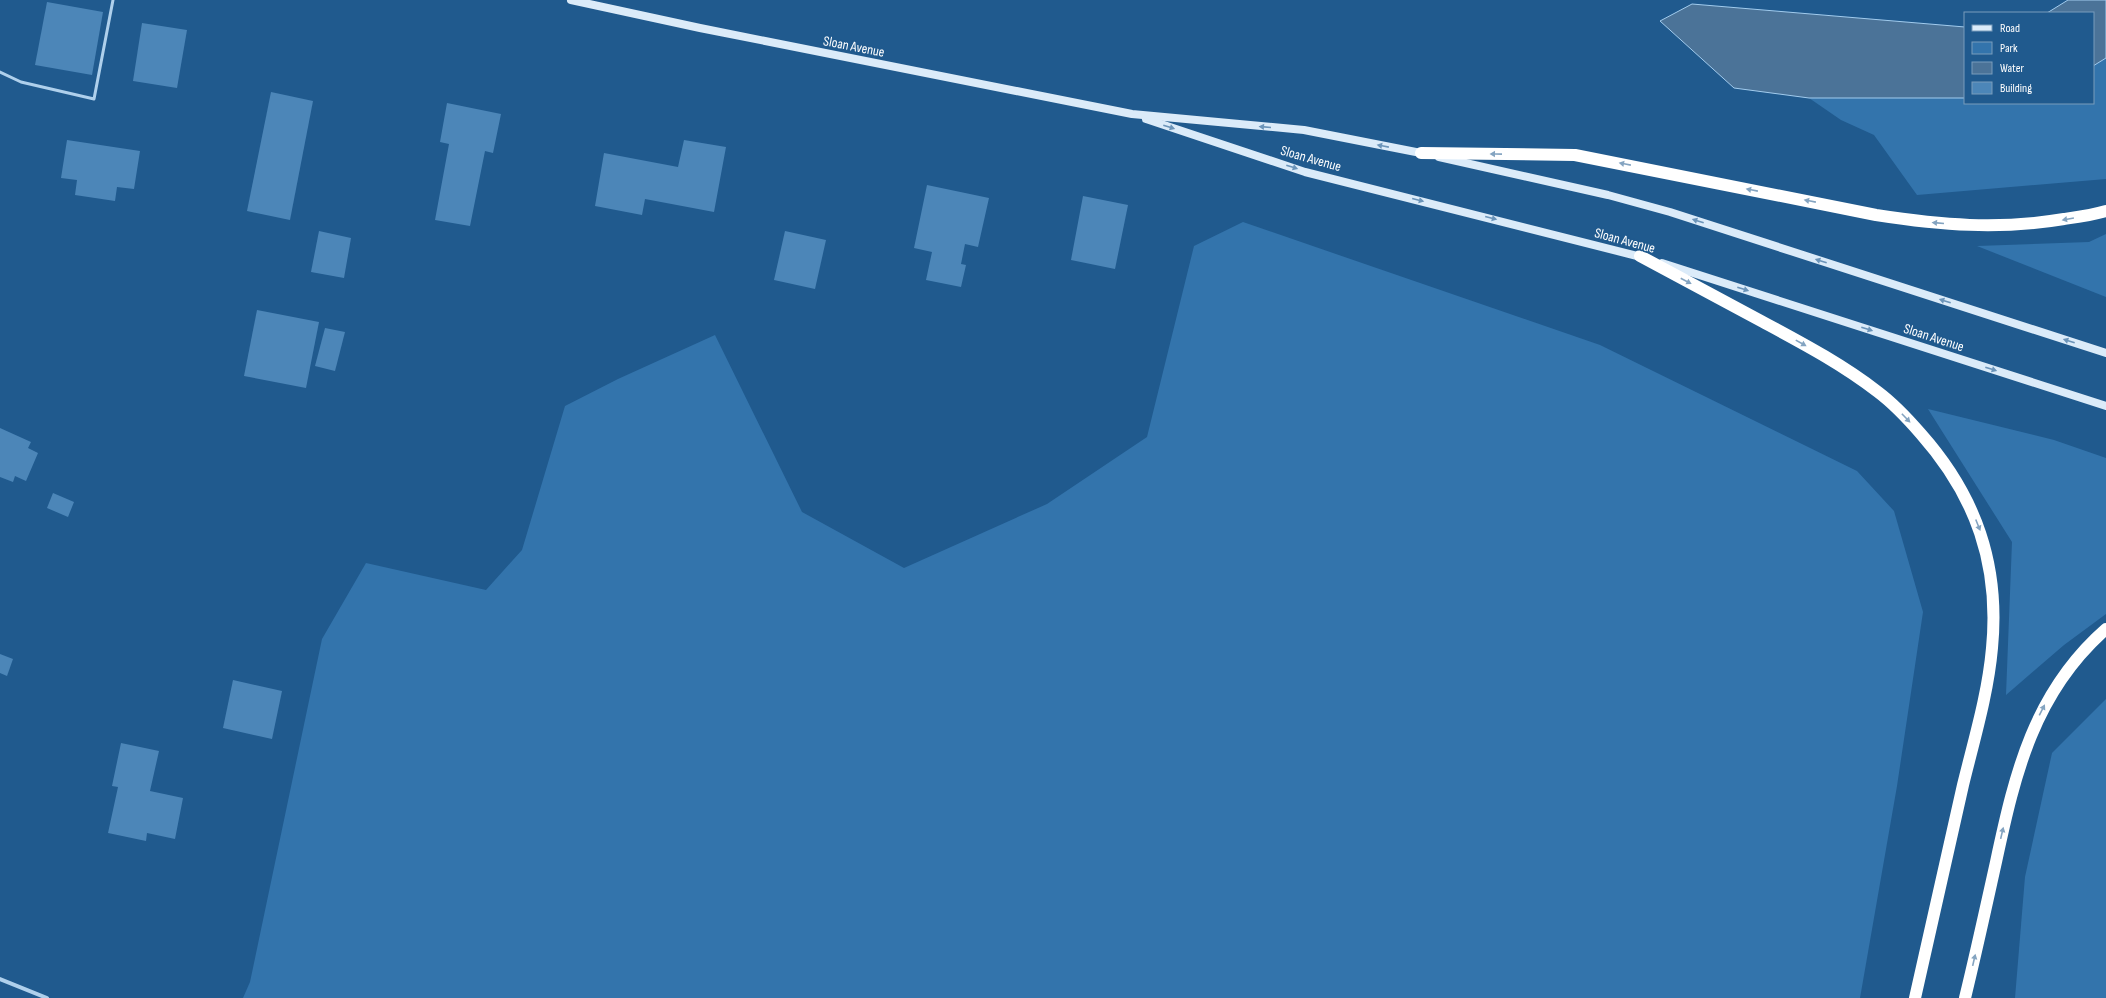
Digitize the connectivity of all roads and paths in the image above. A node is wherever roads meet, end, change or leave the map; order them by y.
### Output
1 (113, 0) edge
2 (571, 0) edge
3 (0, 72) edge
4 (1132, 114) junction
5 (1421, 153) junction
6 (2106, 211) edge
7 (1640, 256) junction
8 (2106, 352) edge
9 (2106, 406) edge
10 (2106, 630) edge
11 (0, 979) edge
12 (47, 998) edge
13 (1915, 998) edge
14 (1966, 998) edge

1 - 3 lane
2 - 4 main road, Sloan Avenue
5 -> 4 main road, Sloan Avenue
4 -> 7 main road, Sloan Avenue
6 -> 5 highway
8 -> 5 main road, Sloan Avenue
7 -> 9 main road, Sloan Avenue
7 -> 13 highway
14 -> 10 highway
11 - 12 street

